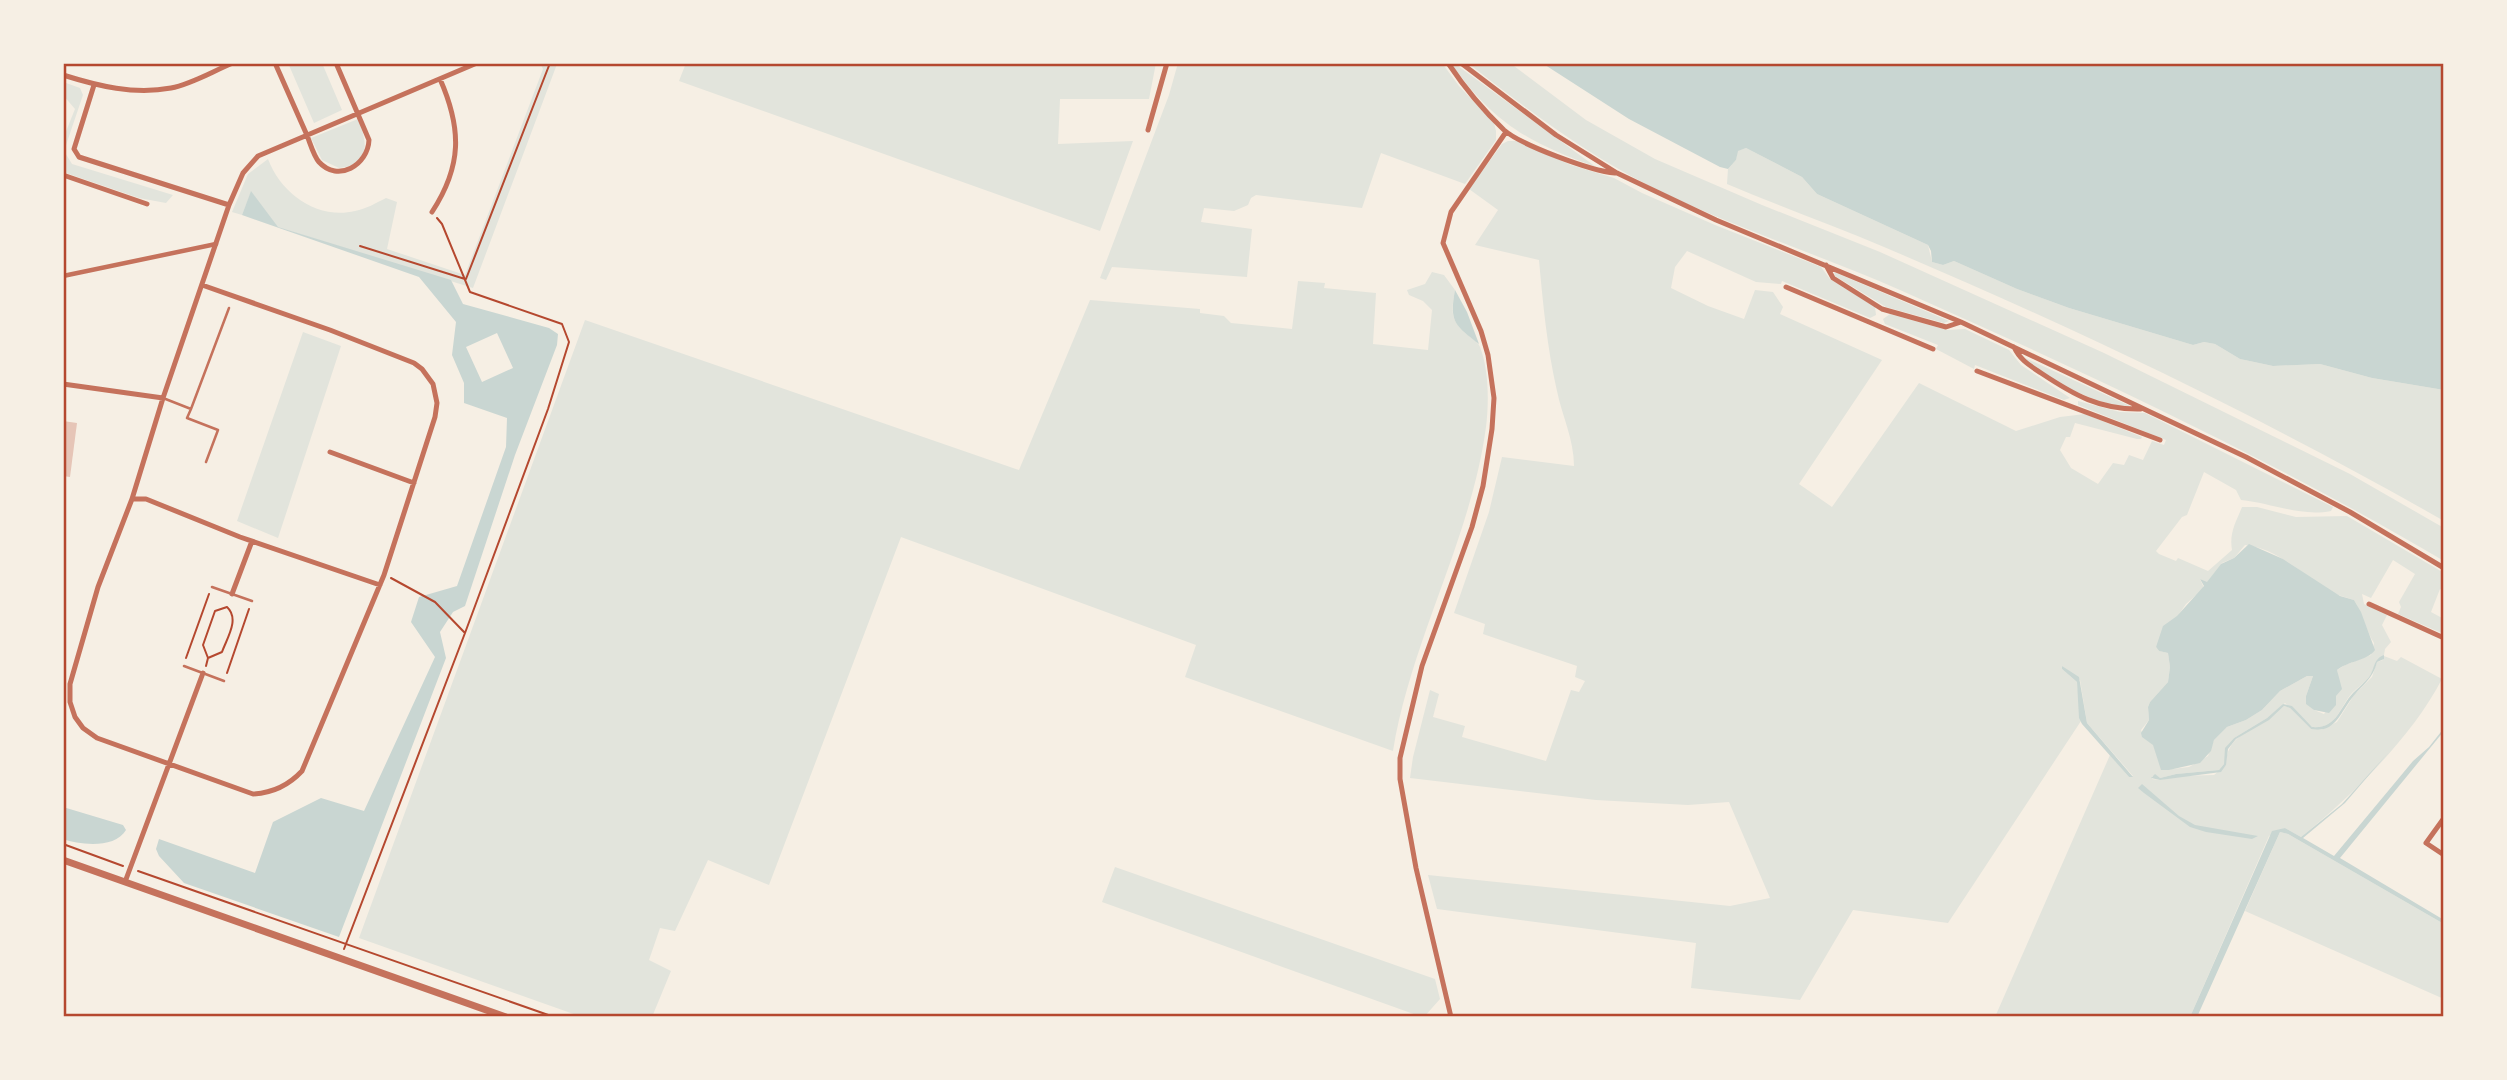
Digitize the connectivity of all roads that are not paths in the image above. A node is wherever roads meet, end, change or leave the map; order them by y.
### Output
1 (233, 63) edge
2 (275, 63) edge
3 (336, 63) edge
4 (477, 63) edge
5 (1167, 63) edge
6 (1448, 63) edge
7 (1461, 63) edge
8 (63, 75) edge
9 (440, 79) junction
10 (94, 85) junction
11 (358, 113) junction
12 (1148, 130) dead end
13 (1506, 132) junction
14 (307, 135) junction
15 (1616, 173) junction
16 (63, 175) edge
17 (147, 204) dead end
18 (229, 205) junction
19 (432, 212) road end
20 (216, 244) junction
21 (1826, 265) junction
22 (63, 276) edge
23 (202, 285) junction
24 (1786, 287) dead end
25 (229, 308) dead end
26 (1882, 309) junction
27 (1961, 322) junction
28 (1877, 324) junction
29 (2014, 347) junction
30 (1933, 349) dead end
31 (1977, 371) dead end
32 (63, 384) edge
33 (2074, 396) junction
34 (163, 398) junction
35 (2071, 405) junction
36 (2144, 408) junction
37 (191, 409) junction
38 (2160, 440) dead end
39 (330, 452) dead end
40 (206, 462) dead end
41 (414, 483) junction
42 (132, 499) junction
43 (252, 541) junction
44 (2444, 568) edge
45 (380, 585) junction
46 (212, 587) road end
47 (232, 594) junction
48 (252, 601) road end
49 (2369, 604) dead end
50 (2444, 638) edge
51 (184, 666) road end
52 (203, 673) junction
53 (224, 681) road end
54 (169, 764) junction
55 (2444, 818) edge
56 (2444, 855) edge
57 (63, 860) edge
58 (125, 882) junction
59 (506, 1017) edge
60 (1451, 1017) edge

1 - 10 street
2 - 14 street
3 - 11 street
4 - 9 street
5 - 12 street
6 - 13 street
7 - 15 street
8 - 10 street
9 - 11 street
9 - 19 street
10 - 18 street
11 - 14 street
11 - 14 street
13 - 15 street
13 - 60 street
14 - 18 street
15 - 21 street
16 - 17 street
18 - 20 street
20 - 22 street
20 - 23 street
21 - 26 street
21 - 27 street
23 - 34 street
23 - 41 street
24 - 28 street
25 - 37 lane
26 - 27 street
26 - 28 street
27 - 29 street
28 - 30 street
29 - 33 street
29 - 36 street
31 - 35 street
32 - 34 street
33 - 35 street
33 - 36 street
34 - 37 lane
34 - 42 street
35 - 38 street
36 - 44 street
37 - 40 lane
39 - 41 street
41 - 45 street
42 - 43 street
42 - 54 street
43 - 45 street
43 - 47 street
45 - 54 street
46 - 47 lane
47 - 48 lane
49 - 50 street
51 - 52 lane
52 - 53 lane
52 - 54 street
54 - 58 street
55 - 56 street
57 - 58 street
58 - 59 street

